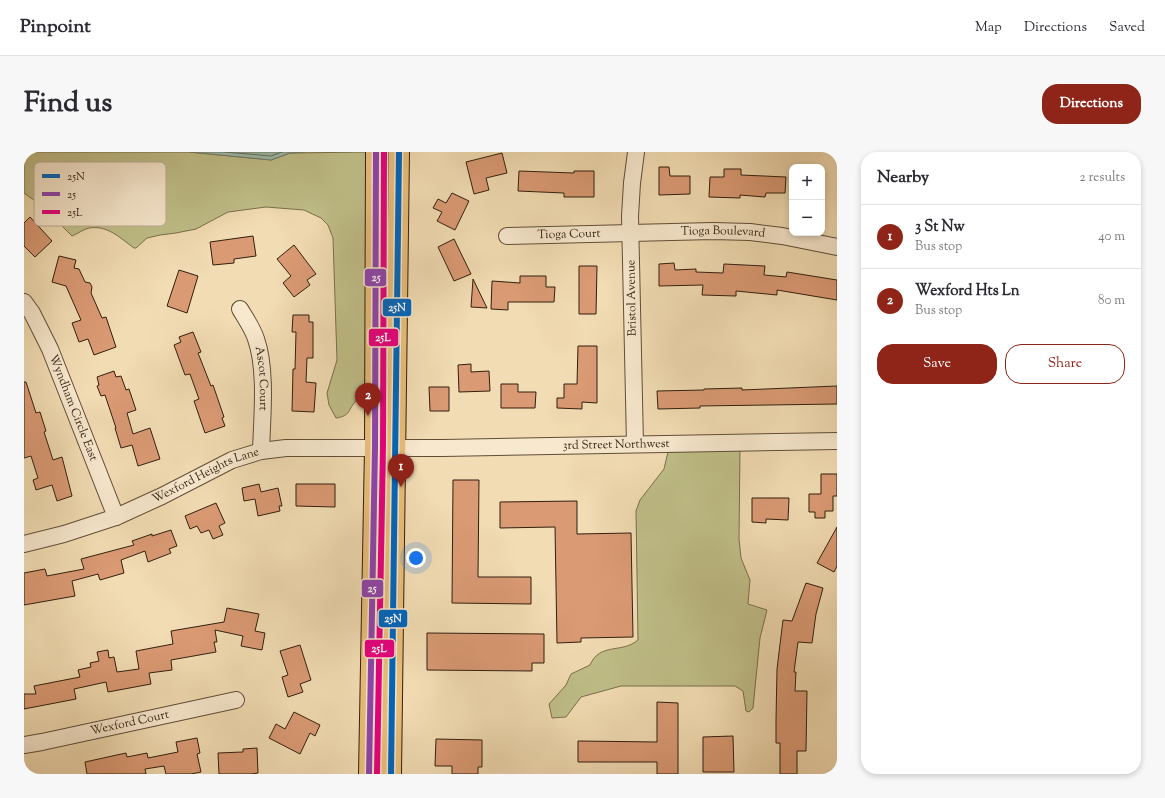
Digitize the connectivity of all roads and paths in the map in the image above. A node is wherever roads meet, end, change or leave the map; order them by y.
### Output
1 (376, 152) edge
2 (399, 152) edge
3 (636, 152) edge
4 (631, 233) junction
5 (507, 236) dead end
6 (837, 247) edge
7 (24, 302) edge
8 (240, 309) dead end
9 (837, 441) edge
10 (635, 444) junction
11 (375, 447) junction
12 (396, 448) junction
13 (261, 451) junction
14 (116, 517) junction
15 (24, 544) edge
16 (236, 700) dead end
17 (24, 745) edge
18 (369, 774) edge
19 (391, 774) edge

1 - 11 main road
2 - 12 main road
3 - 4 street, Bristol Avenue
4 - 5 street, Tioga Court
4 - 6 street, Tioga Boulevard
4 - 10 street, Bristol Avenue
7 - 14 street, Wyndham Circle East
8 - 13 street, Ascot Court
9 - 10 street, 3rd Street Northwest
10 - 12 street, 3rd Street Northwest
11 - 12 street, Wexford Heights Lane
11 - 13 street, Wexford Heights Lane
11 - 18 main road
12 - 19 main road
13 - 14 street, Wexford Heights Lane
14 - 15 street, Wexford Heights Lane
16 - 17 street, Wexford Court

